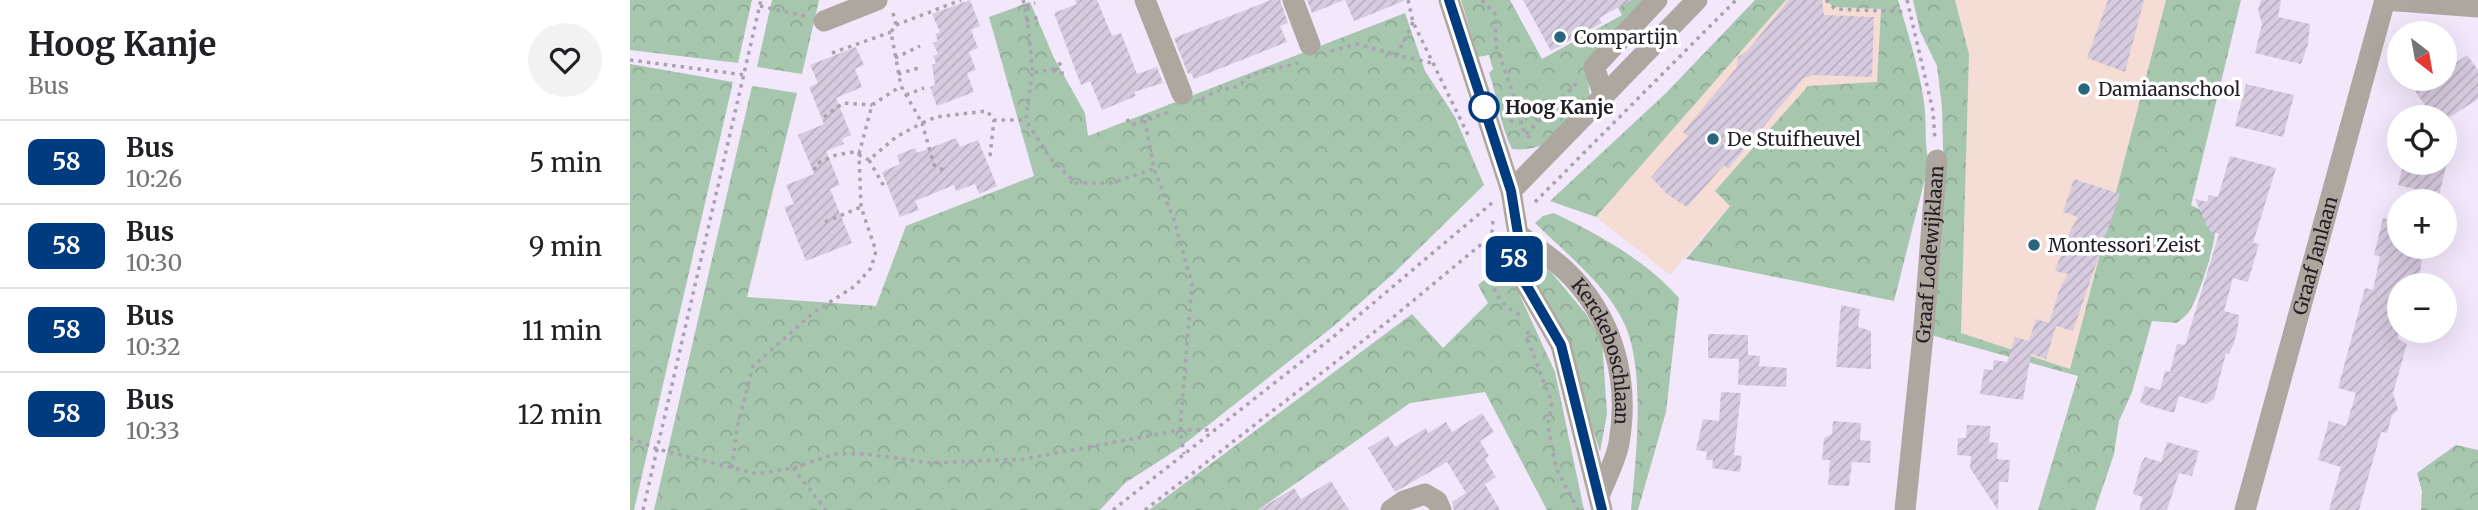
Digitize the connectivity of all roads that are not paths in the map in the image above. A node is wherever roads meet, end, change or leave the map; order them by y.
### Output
1 (1145, 0) edge
2 (1293, 0) edge
3 (1449, 0) edge
4 (1657, 0) edge
5 (1697, 0) edge
6 (2385, 0) edge
7 (885, 6) edge
8 (2478, 7) edge
9 (824, 21) road end
10 (1314, 52) road end
11 (1604, 96) junction
12 (1184, 101) road end
13 (1937, 160) road end
14 (1503, 196) junction
15 (1517, 226) junction
16 (1601, 502) edge
17 (1391, 510) edge
18 (1441, 510) edge
19 (1905, 510) edge
20 (2245, 510) edge

1 - 12 street
2 - 10 street
3 - 14 street, Kerckeboschlaan
4 - 11 street
5 - 11 street
6 - 8 street
6 - 20 street, Graaf Janlaan
7 - 9 street
11 - 14 street
13 - 19 street, Graaf Lodewijklaan
14 - 15 street, Kerckeboschlaan
15 - 16 street, Kerckeboschlaan
15 - 16 street, Kerckeboschlaan
17 - 18 street

